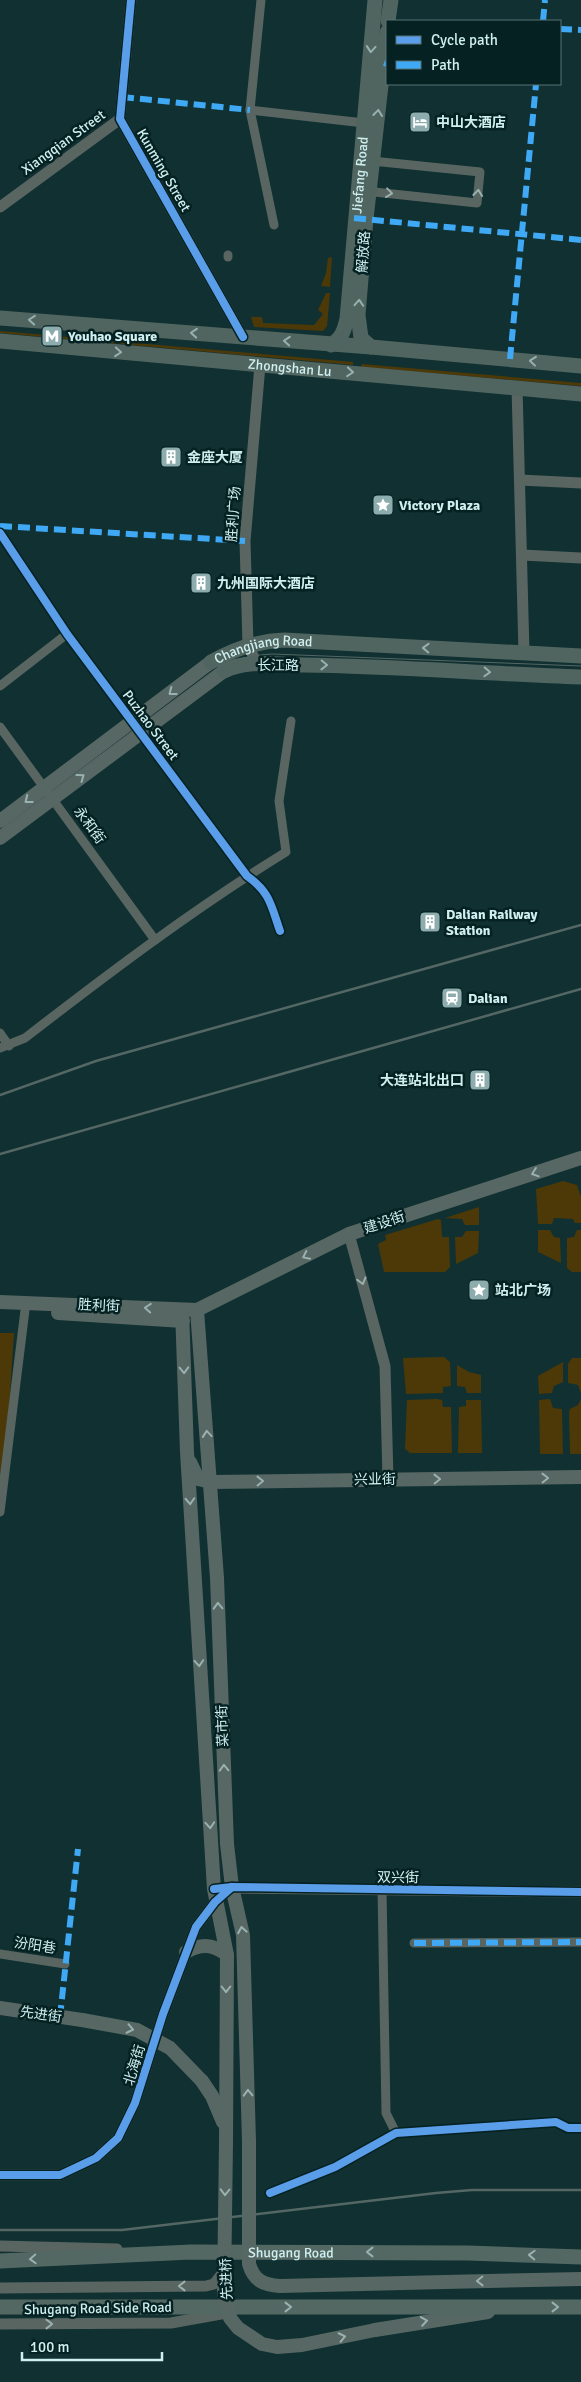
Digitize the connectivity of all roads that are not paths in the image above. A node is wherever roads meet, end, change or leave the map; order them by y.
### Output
1 (132, 0) edge
2 (261, 0) edge
3 (375, 0) edge
4 (391, 0) edge
5 (388, 20) edge
6 (386, 41) edge
7 (250, 110) junction
8 (120, 118) junction
9 (364, 123) junction
10 (372, 161) junction
11 (363, 191) junction
12 (0, 206) edge
13 (274, 225) dead end
14 (0, 318) edge
15 (243, 337) junction
16 (0, 341) edge
17 (331, 345) junction
18 (371, 347) junction
19 (260, 364) junction
20 (581, 366) edge
21 (517, 387) junction
22 (581, 394) edge
23 (520, 480) junction
24 (581, 483) edge
25 (0, 532) edge
26 (522, 555) junction
27 (581, 558) edge
28 (67, 634) junction
29 (248, 646) junction
30 (524, 653) junction
31 (581, 656) edge
32 (211, 662) joint
33 (257, 664) junction
34 (224, 671) joint
35 (581, 677) edge
36 (0, 686) edge
37 (291, 721) dead end
38 (0, 727) edge
39 (138, 727) junction
40 (49, 792) junction
41 (0, 821) edge
42 (0, 838) edge
43 (247, 876) junction
44 (280, 931) dead end
45 (156, 940) junction
46 (0, 1033) edge
47 (5, 1047) edge
48 (581, 1158) edge
49 (349, 1234) junction
50 (0, 1302) edge
51 (26, 1306) junction
52 (0, 1310) edge
53 (197, 1310) junction
54 (183, 1316) junction
55 (187, 1452) junction
56 (3, 1469) edge
57 (581, 1477) edge
58 (388, 1479) junction
59 (211, 1482) junction
60 (0, 1512) edge
61 (232, 1887) junction
62 (382, 1889) junction
63 (581, 1892) edge
64 (215, 1895) junction
65 (581, 1942) edge
66 (414, 1943) dead end
67 (186, 1952) junction
68 (0, 1954) edge
69 (227, 1955) junction
70 (65, 1964) dead end
71 (0, 2008) edge
72 (581, 2128) edge
73 (396, 2133) junction
74 (226, 2138) junction
75 (249, 2142) joint
76 (0, 2175) edge
77 (270, 2193) dead end
78 (0, 2246) edge
79 (191, 2252) junction
80 (581, 2257) edge
81 (0, 2261) edge
82 (224, 2271) junction
83 (581, 2279) edge
84 (0, 2288) edge
85 (0, 2306) edge
86 (254, 2307) junction
87 (529, 2307) junction
88 (581, 2307) edge
89 (0, 2324) edge

1 - 8 street, Kunming Street
2 - 7 street
3 -> 9 main road, Jiefang Road
4 - 5 main road
10 -> 6 main road, 解放路
7 - 9 street
7 - 13 street
8 - 12 street, Xiangqian Street
8 - 15 street, Kunming Street
9 - 11 main road, Jiefang Road
10 - 11 main road, 解放路
11 -> 10 street
11 - 17 main road, Jiefang Road
18 -> 11 main road, 解放路
15 -> 14 main road, Zhongshan Lu
17 -> 15 main road, Zhongshan Lu
16 -> 19 main road, Zhongshan Lu
17 - 18 main road, Zhongshan Lu
20 -> 18 main road, Zhongshan Lu
19 -> 21 main road, Zhongshan Lu
19 - 29 street, 胜利广场
21 - 22 main road, Zhongshan Lu
21 - 23 street
23 - 24 street
23 - 26 street
25 - 28 street, Puzhao Street
26 - 27 street
26 - 30 street
28 - 36 street
28 - 39 street, Puzhao Street
30 -> 29 main road, Changjiang Road
29 - 32 main road, Changjiang Road
29 - 33 street, 胜利广场
30 - 31 main road, Changjiang Road
32 -> 39 main road, Changjiang Road
33 - 34 main road, 长江路
33 -> 35 main road, 长江路
34 - 39 main road, 长江路
37 - 43 street
38 - 40 street, 永和街
39 - 40 main road, Changjiang Road
39 - 43 street, Puzhao Street
40 -> 41 main road, Changjiang Road
40 - 42 main road
40 - 45 street, 永和街
43 - 44 street, Puzhao Street
43 - 45 street
45 - 47 street
46 - 47 street
48 -> 49 main road, 建设街
49 -> 53 main road, 建设街
49 -> 58 street
50 - 51 main road, 胜利街
51 - 52 main road, 胜利街
51 - 54 main road, 胜利街
51 - 56 street
53 - 54 main road, 胜利街
59 -> 53 main road, 菜市街
54 -> 55 main road
55 - 59 main road
55 -> 64 main road
56 - 60 street
58 -> 57 main road, 兴业街
59 -> 58 main road, 兴业街
61 -> 59 main road, 菜市街
61 - 62 street, 双兴街
61 - 64 street, 北海街
75 -> 61 main road, 菜市街
62 - 63 street, 双兴街
62 - 73 street
64 - 67 street, 北海街
64 - 69 main road
65 - 66 street
67 - 69 main road
67 - 76 street, 北海街
68 - 70 street, 汾阳巷
69 -> 74 main road
71 -> 74 main road, 先进街, bridge
72 - 73 street
73 - 77 street
74 -> 82 main road, 先进桥, bridge
83 -> 75 main road, 先进桥, bridge
78 - 79 street
80 -> 79 highway, Shugang Road
79 -> 81 highway, Shugang Road
82 -> 84 street, Shugang Road Side Road
82 -> 87 main road, 先进桥, bridge
85 - 86 highway
86 -> 87 highway
89 -> 86 street, Shugang Road Side Road
87 -> 88 highway

